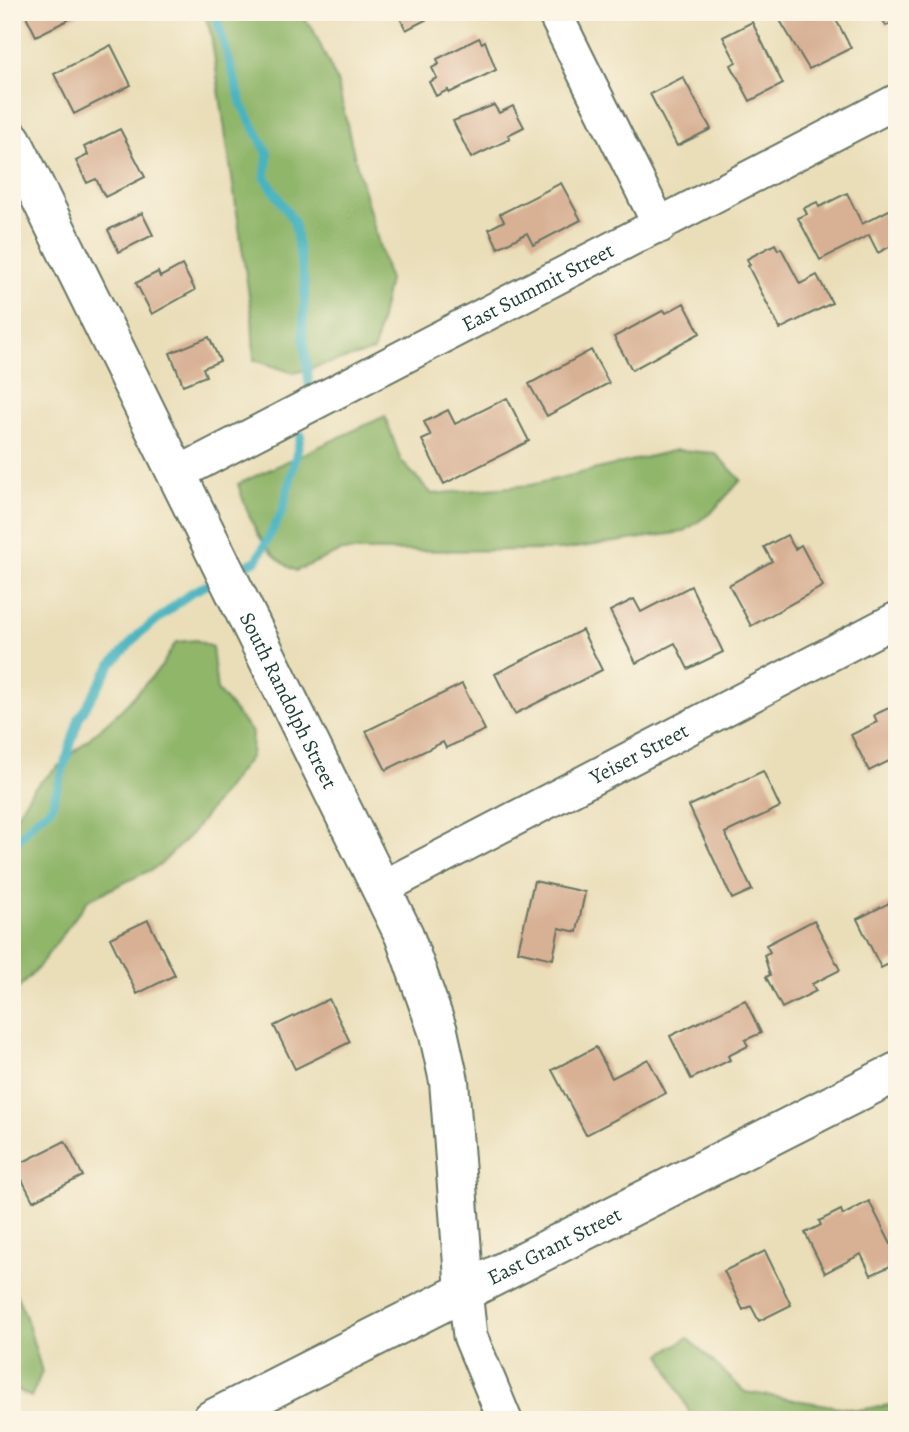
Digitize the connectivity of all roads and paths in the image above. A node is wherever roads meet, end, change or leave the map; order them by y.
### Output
1 (554, 12) edge
2 (897, 101) edge
3 (12, 140) edge
4 (660, 226) junction
5 (179, 473) junction
6 (897, 618) edge
7 (382, 888) junction
8 (897, 1072) edge
9 (465, 1291) junction
10 (211, 1420) edge
11 (505, 1420) edge

1 - 4 street
2 - 4 street, East Summit Street
3 - 5 street, South Randolph Street
4 - 5 street, East Summit Street
5 - 7 street, South Randolph Street
6 - 7 street, Yeiser Street
7 - 9 street, South Randolph Street
8 - 9 street, East Grant Street
9 - 10 street, East Grant Street
9 - 11 street

